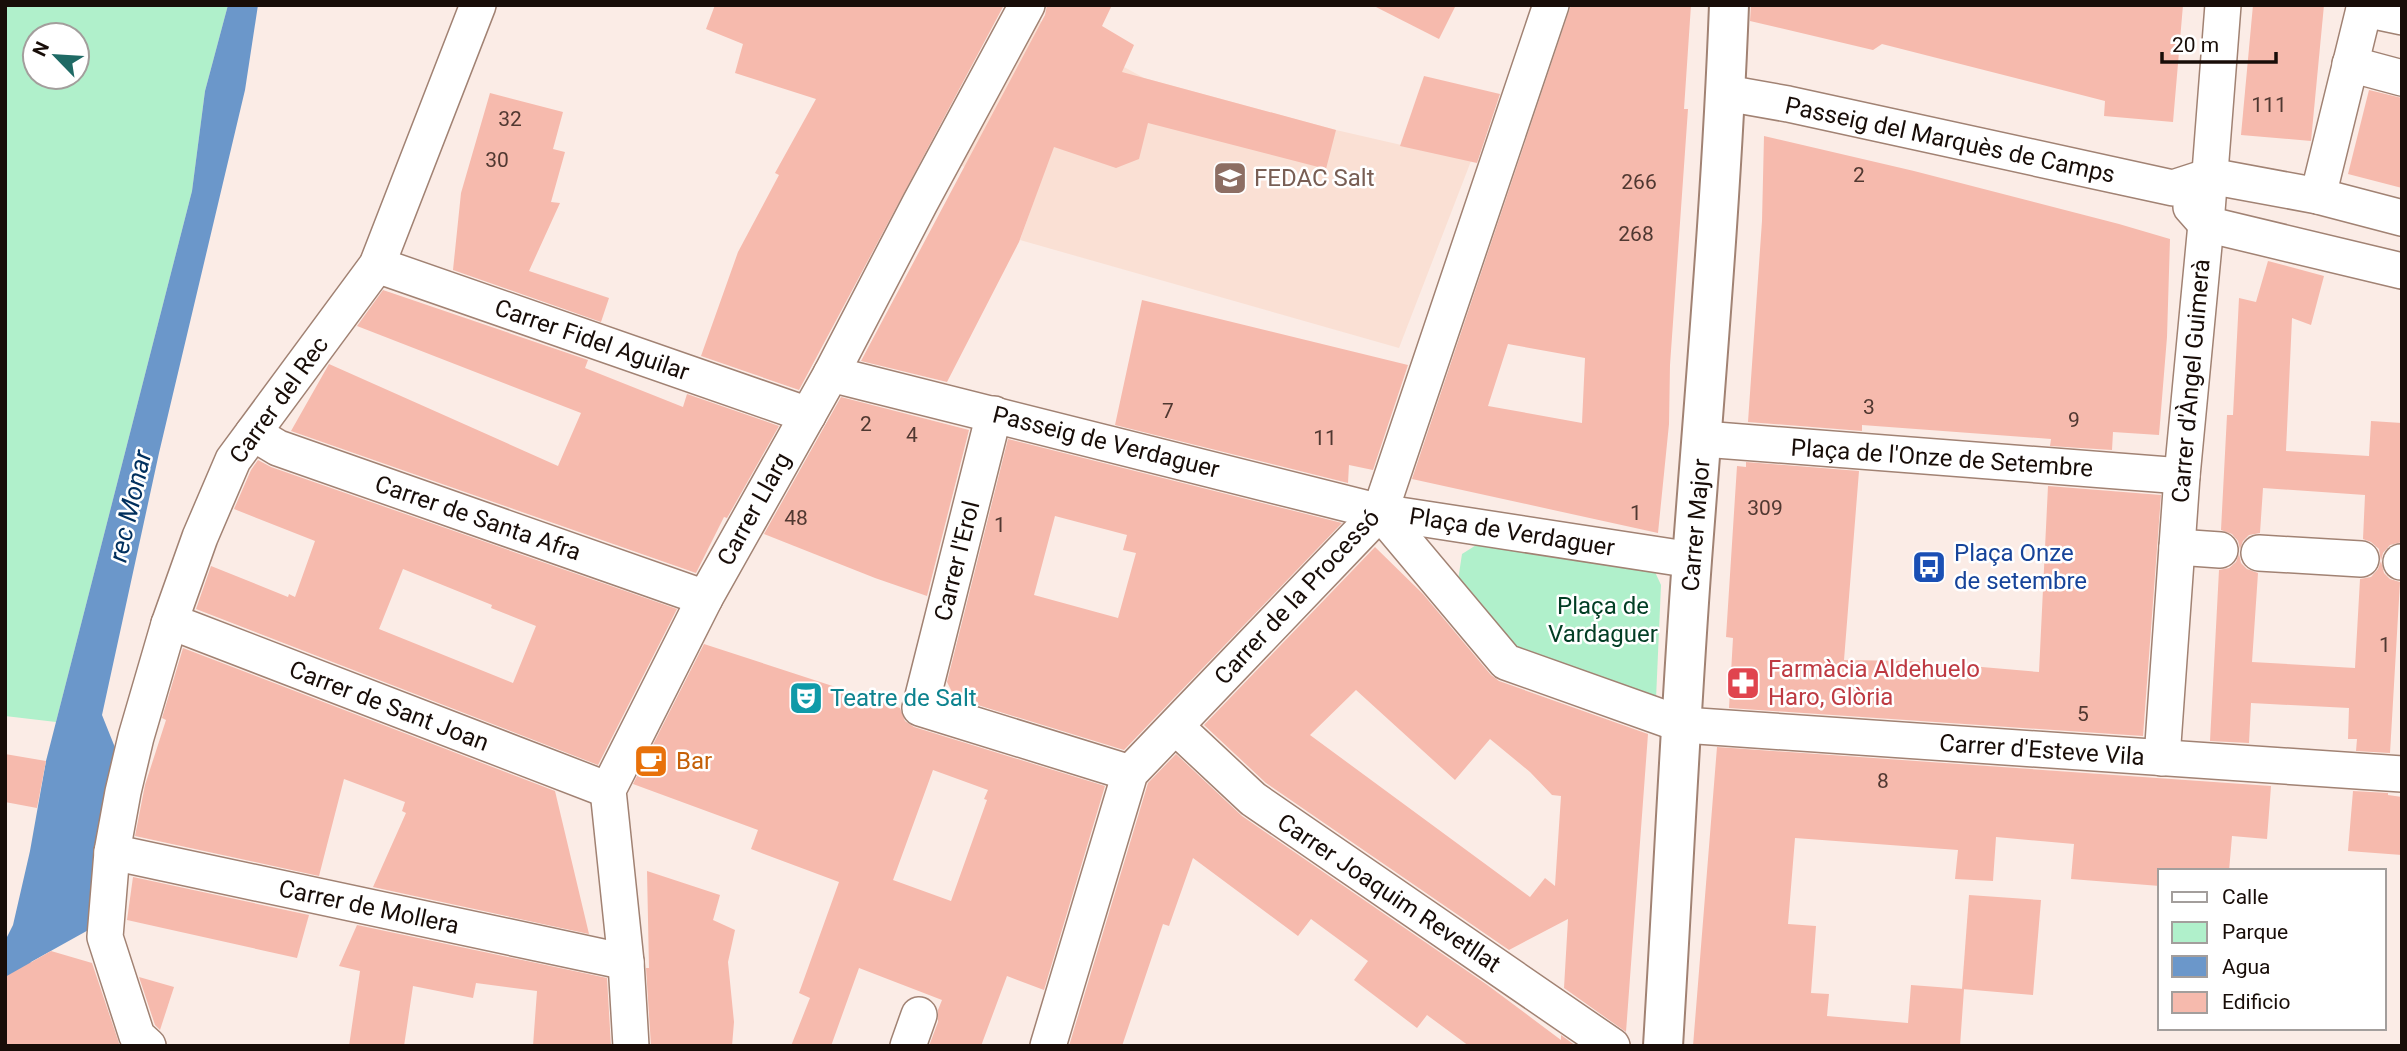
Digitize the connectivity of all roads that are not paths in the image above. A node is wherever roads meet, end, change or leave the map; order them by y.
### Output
1 (478, 5) edge
2 (1027, 5) edge
3 (1551, 5) edge
4 (1729, 5) edge
5 (2223, 5) edge
6 (2365, 7) edge
7 (2402, 17) edge
8 (2350, 64) junction
9 (2402, 78) edge
10 (1726, 93) junction
11 (2210, 176) junction
12 (2173, 188) junction
13 (2318, 196) junction
14 (2402, 218) edge
15 (2206, 224) junction
16 (377, 265) junction
17 (2402, 271) edge
18 (831, 374) junction
19 (994, 414) junction
20 (808, 415) junction
21 (253, 433) junction
22 (1703, 439) junction
23 (2182, 476) junction
24 (1380, 512) junction
25 (2177, 547) junction
26 (2220, 550) dead end
27 (2259, 553) dead end
28 (2361, 559) dead end
29 (1692, 560) junction
30 (705, 598) junction
31 (169, 624) junction
32 (1683, 725) junction
33 (1176, 727) junction
34 (2162, 758) junction
35 (1130, 773) junction
36 (2402, 774) edge
37 (608, 790) junction
38 (112, 852) junction
39 (626, 962) junction
40 (148, 1046) edge
41 (631, 1046) edge
42 (1048, 1046) edge
43 (1612, 1046) edge
44 (1663, 1046) edge

1 - 16 street, Carrer del Rec
2 - 18 street, Carrer Llarg
3 - 24 street, Carrer de la Processó
4 - 10 street, Carrer Major
5 - 11 street, Carrer d'Àngel Guimerà
6 - 7 street
6 - 8 street
8 - 9 street
8 - 13 street
10 - 12 street, Passeig del Marquès de Camps
10 - 22 street, Carrer Major
11 - 12 street
11 - 13 street
11 - 15 street, Carrer d'Àngel Guimerà
12 - 15 street
13 - 14 street
15 - 17 street
15 - 23 street, Carrer d'Àngel Guimerà
16 - 20 street, Carrer Fidel Aguilar
16 - 21 street, Carrer del Rec
18 - 19 street, Passeig de Verdaguer
18 - 20 street, Carrer Llarg
19 - 24 street, Passeig de Verdaguer
19 - 35 street, Carrer l'Erol
20 - 30 street, Carrer Llarg
21 - 30 street, Carrer de Santa Afra
21 - 31 street, Carrer del Rec
22 - 23 street, Plaça de l'Onze de Setembre
22 - 29 street, Carrer Major
23 - 25 street, Carrer d'Àngel Guimerà
24 - 29 street, Plaça de Verdaguer
24 - 32 street, Plaça de Verdaguer
24 - 33 street, Carrer de la Processó
25 - 26 street
25 - 34 street, Carrer d'Àngel Guimerà
27 - 28 street
29 - 32 street, Carrer Major
30 - 37 street, Carrer Llarg
31 - 37 street, Carrer de Sant Joan
31 - 38 street, Carrer del Rec
32 - 34 street, Carrer d'Esteve Vila
32 - 44 street, Carrer Major
33 - 35 street, Carrer de la Processó
33 - 43 street, Carrer Joaquim Revetllat
34 - 36 street, Carrer d'Esteve Vila
35 - 42 street, Carrer de la Processó
37 - 39 street
38 - 39 street, Carrer de Mollera
38 - 40 street, Carrer del Rec
39 - 41 street

